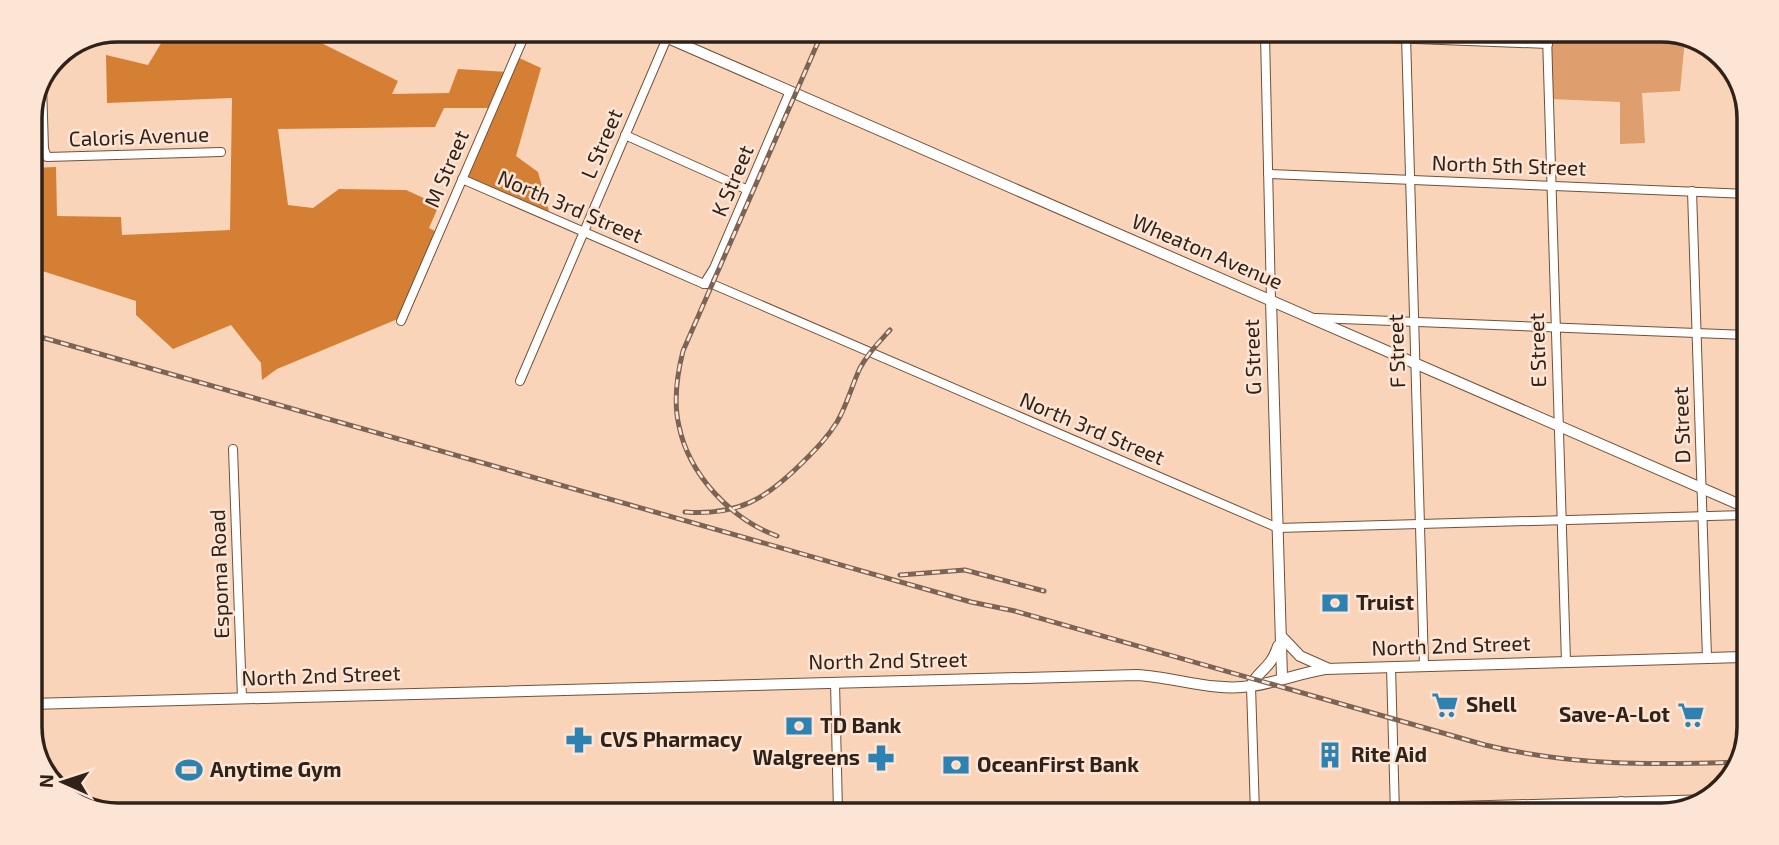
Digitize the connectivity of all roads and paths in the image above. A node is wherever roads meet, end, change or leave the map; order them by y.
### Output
1 (522, 42) edge
2 (665, 42) edge
3 (676, 42) edge
4 (1265, 42) edge
5 (1406, 42) edge
6 (1548, 42) edge
7 (790, 92) junction
8 (43, 106) edge
9 (625, 135) junction
10 (221, 152) dead end
11 (1268, 174) junction
12 (462, 179) junction
13 (1410, 180) junction
14 (1550, 186) junction
15 (748, 190) junction
16 (1692, 191) junction
17 (1737, 193) edge
18 (583, 232) junction
19 (704, 284) junction
20 (1271, 300) junction
21 (1312, 318) junction
22 (401, 321) dead end
23 (1414, 321) junction
24 (1555, 328) junction
25 (1697, 333) junction
26 (1737, 335) edge
27 (1415, 363) junction
28 (520, 381) dead end
29 (1558, 425) junction
30 (233, 449) dead end
31 (1701, 488) junction
32 (1737, 504) edge
33 (1737, 515) edge
34 (1702, 516) junction
35 (1561, 520) junction
36 (1419, 524) junction
37 (1278, 528) junction
38 (1281, 636) junction
39 (1737, 657) edge
40 (1707, 658) junction
41 (1566, 662) junction
42 (1424, 666) junction
43 (1391, 667) junction
44 (1329, 669) junction
45 (1282, 678) junction
46 (835, 682) junction
47 (1251, 686) junction
48 (242, 698) junction
49 (42, 704) edge
50 (1684, 799) edge
51 (1621, 800) joint
52 (838, 803) edge
53 (1255, 803) edge
54 (1395, 803) edge
55 (1537, 803) edge

1 - 12 street, M Street
2 - 9 street, L Street
3 - 7 main road, Wheaton Avenue
4 - 11 street, G Street
5 - 13 street, F Street
6 - 14 street, E Street
7 - 15 street, K Street
7 - 20 main road, Wheaton Avenue
8 - 10 street, Caloris Avenue
9 - 15 street
9 - 18 street, L Street
11 - 13 street, North 5th Street
11 - 20 street, G Street
12 - 18 street, North 3rd Street
12 - 22 street, M Street
13 - 14 street, North 5th Street
13 - 23 street, F Street
14 - 16 street, North 5th Street
14 - 24 street, E Street
15 - 19 street, K Street
16 - 17 street, North 5th Street
16 - 25 street, D Street
18 - 19 street, North 3rd Street
18 - 28 street, L Street
19 - 37 street, North 3rd Street
20 - 21 main road, Wheaton Avenue
20 - 37 main road, G Street
21 - 23 street
21 - 27 main road, Wheaton Avenue
23 - 24 street
23 - 27 street, F Street
24 - 25 street
24 - 29 street, E Street
25 - 26 street
25 - 31 street, D Street
27 - 29 main road, Wheaton Avenue
27 - 36 street, F Street
29 - 31 main road, Wheaton Avenue
29 - 35 street, E Street
30 - 48 street, Espoma Road
31 - 32 main road, Wheaton Avenue
31 - 34 street, D Street
33 - 34 street, North 3rd Street
34 - 35 street, North 3rd Street
34 - 40 street, D Street
35 - 36 street, North 3rd Street
35 - 41 street, E Street
36 - 37 street, North 3rd Street
36 - 42 street, F Street
37 - 38 main road, G Street
38 - 44 main road
38 - 45 main road, G Street
38 - 47 main road
39 - 40 main road, North 2nd Street
40 - 41 main road, North 2nd Street
41 - 42 main road, North 2nd Street
42 - 43 main road, North 2nd Street
43 - 44 main road, North 2nd Street
43 - 54 street
44 - 45 main road, North 2nd Street
45 - 47 main road, North 2nd Street
46 - 47 main road, North 2nd Street
46 - 48 main road, North 2nd Street
46 - 52 street
47 - 53 street
48 - 49 main road, North 2nd Street
50 - 51 street
51 - 55 street

